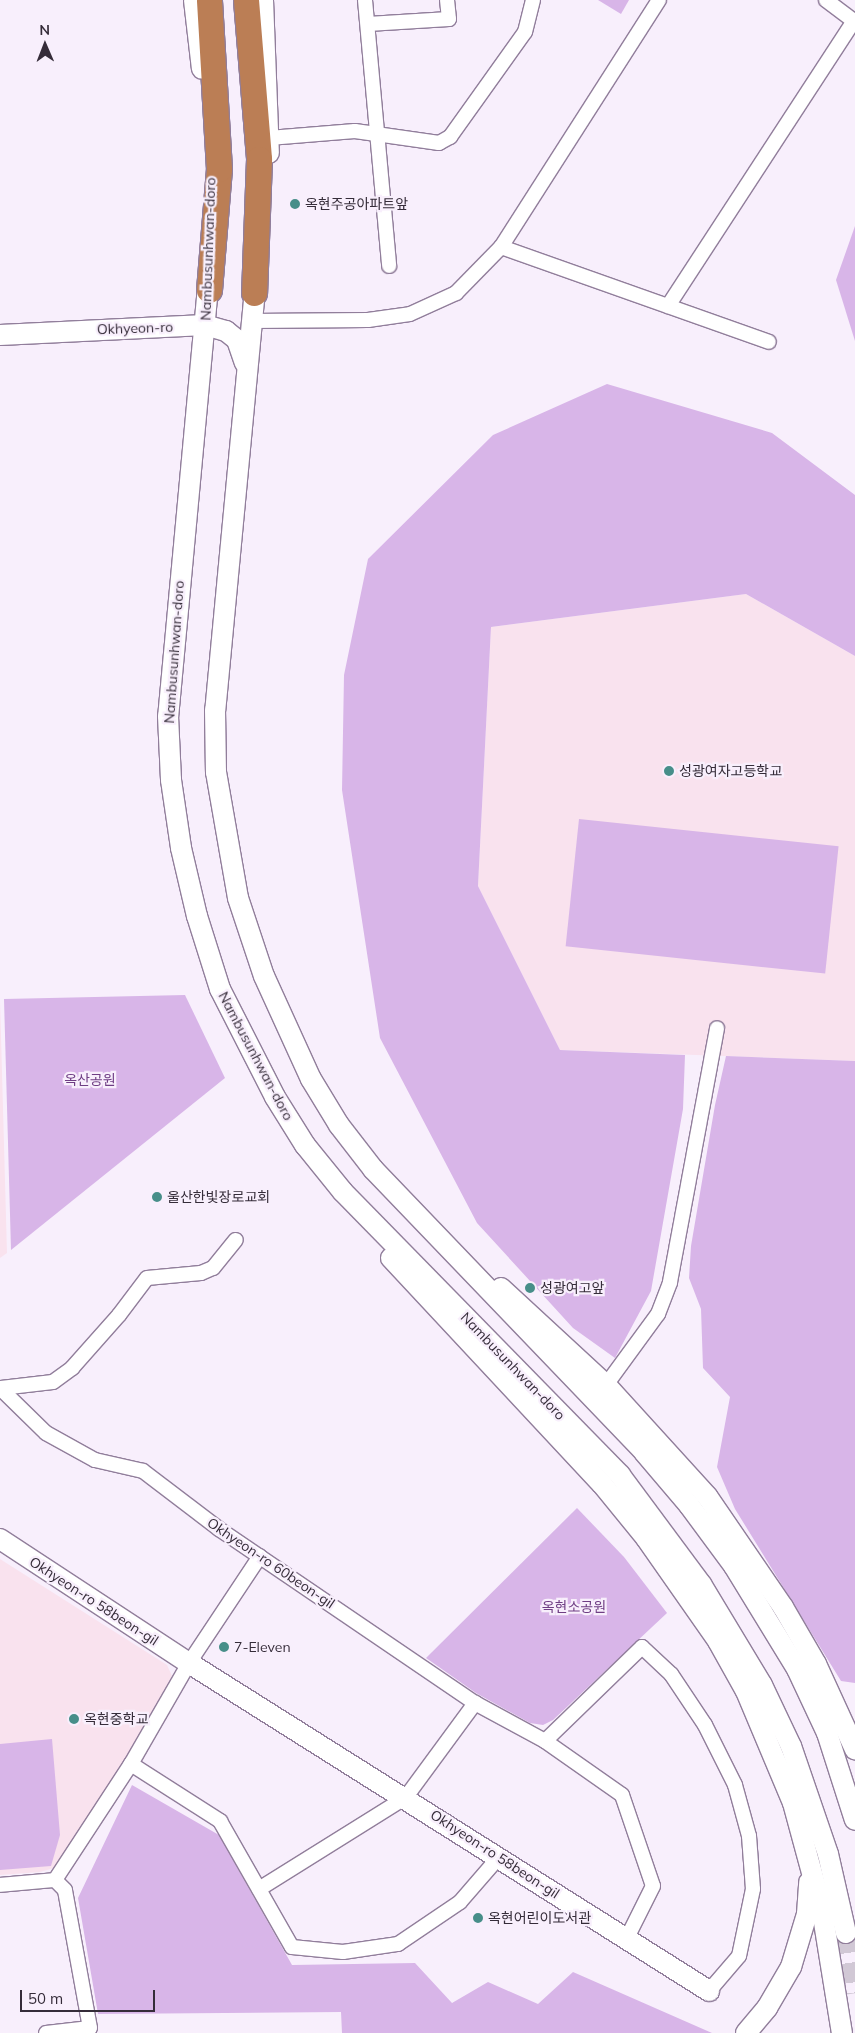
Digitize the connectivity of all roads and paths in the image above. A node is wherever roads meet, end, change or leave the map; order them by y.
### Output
1 (194, 0) edge
2 (209, 0) edge
3 (246, 0) edge
4 (263, 0) edge
5 (365, 0) edge
6 (447, 0) edge
7 (533, 0) edge
8 (659, 0) edge
9 (826, 0) edge
10 (855, 22) edge
11 (368, 24) junction
12 (377, 132) junction
13 (269, 138) junction
14 (501, 248) junction
15 (389, 266) dead end
16 (208, 290) junction
17 (254, 294) junction
18 (668, 306) junction
19 (251, 321) junction
20 (205, 325) junction
21 (0, 335) edge
22 (769, 342) dead end
23 (247, 368) junction
24 (717, 1028) dead end
25 (339, 1125) junction
26 (305, 1145) junction
27 (236, 1240) dead end
28 (606, 1385) junction
29 (0, 1388) edge
30 (0, 1539) edge
31 (260, 1556) junction
32 (189, 1663) junction
33 (475, 1703) junction
34 (850, 1728) edge
35 (546, 1741) junction
36 (855, 1749) edge
37 (855, 1757) edge
38 (131, 1764) junction
39 (406, 1798) junction
40 (855, 1820) edge
41 (499, 1857) junction
42 (809, 1857) junction
43 (55, 1880) junction
44 (0, 1885) edge
45 (259, 1889) junction
46 (846, 1934) tunnel mouth
47 (627, 1938) junction
48 (709, 1991) joint
49 (46, 2033) edge
50 (746, 2033) edge
51 (842, 2033) edge

1 - 16 main road, Nambusunhwan-doro
2 - 16 highway
3 - 17 highway
4 - 13 main road
5 - 11 street
6 - 11 street
7 - 12 street
8 - 14 street
9 - 10 street
10 - 18 street
11 - 12 street
12 - 13 street
12 - 15 street
13 - 17 main road
14 - 18 street
14 - 19 street
16 - 20 main road, Nambusunhwan-doro
17 - 19 main road
18 - 22 street
19 - 23 main road
20 - 21 main road, Okhyeon-ro
20 - 23 main road, Okhyeon-ro
20 - 26 main road, Nambusunhwan-doro
23 - 25 main road
24 - 28 street
25 - 28 main road
25 - 40 main road
26 - 42 main road
26 - 46 main road, Nambusunhwan-doro
27 - 29 street
28 - 34 main road
29 - 31 street, Okhyeon-ro 60beon-gil
30 - 32 main road, Okhyeon-ro 58beon-gil
31 - 32 street
31 - 33 street, Okhyeon-ro 60beon-gil
32 - 38 street
32 - 39 main road, Okhyeon-ro 58beon-gil
33 - 35 street, Okhyeon-ro 60beon-gil
33 - 39 street
34 - 36 main road
34 - 37 main road
35 - 47 street, Okhyeon-ro 60beon-gil
35 - 48 street
38 - 43 street
38 - 45 street
39 - 41 main road, Okhyeon-ro 58beon-gil
39 - 45 street
41 - 45 street
41 - 47 main road, Okhyeon-ro 58beon-gil
42 - 50 main road
42 - 51 main road
43 - 44 street
43 - 49 street
47 - 48 main road, Okhyeon-ro 58beon-gil

